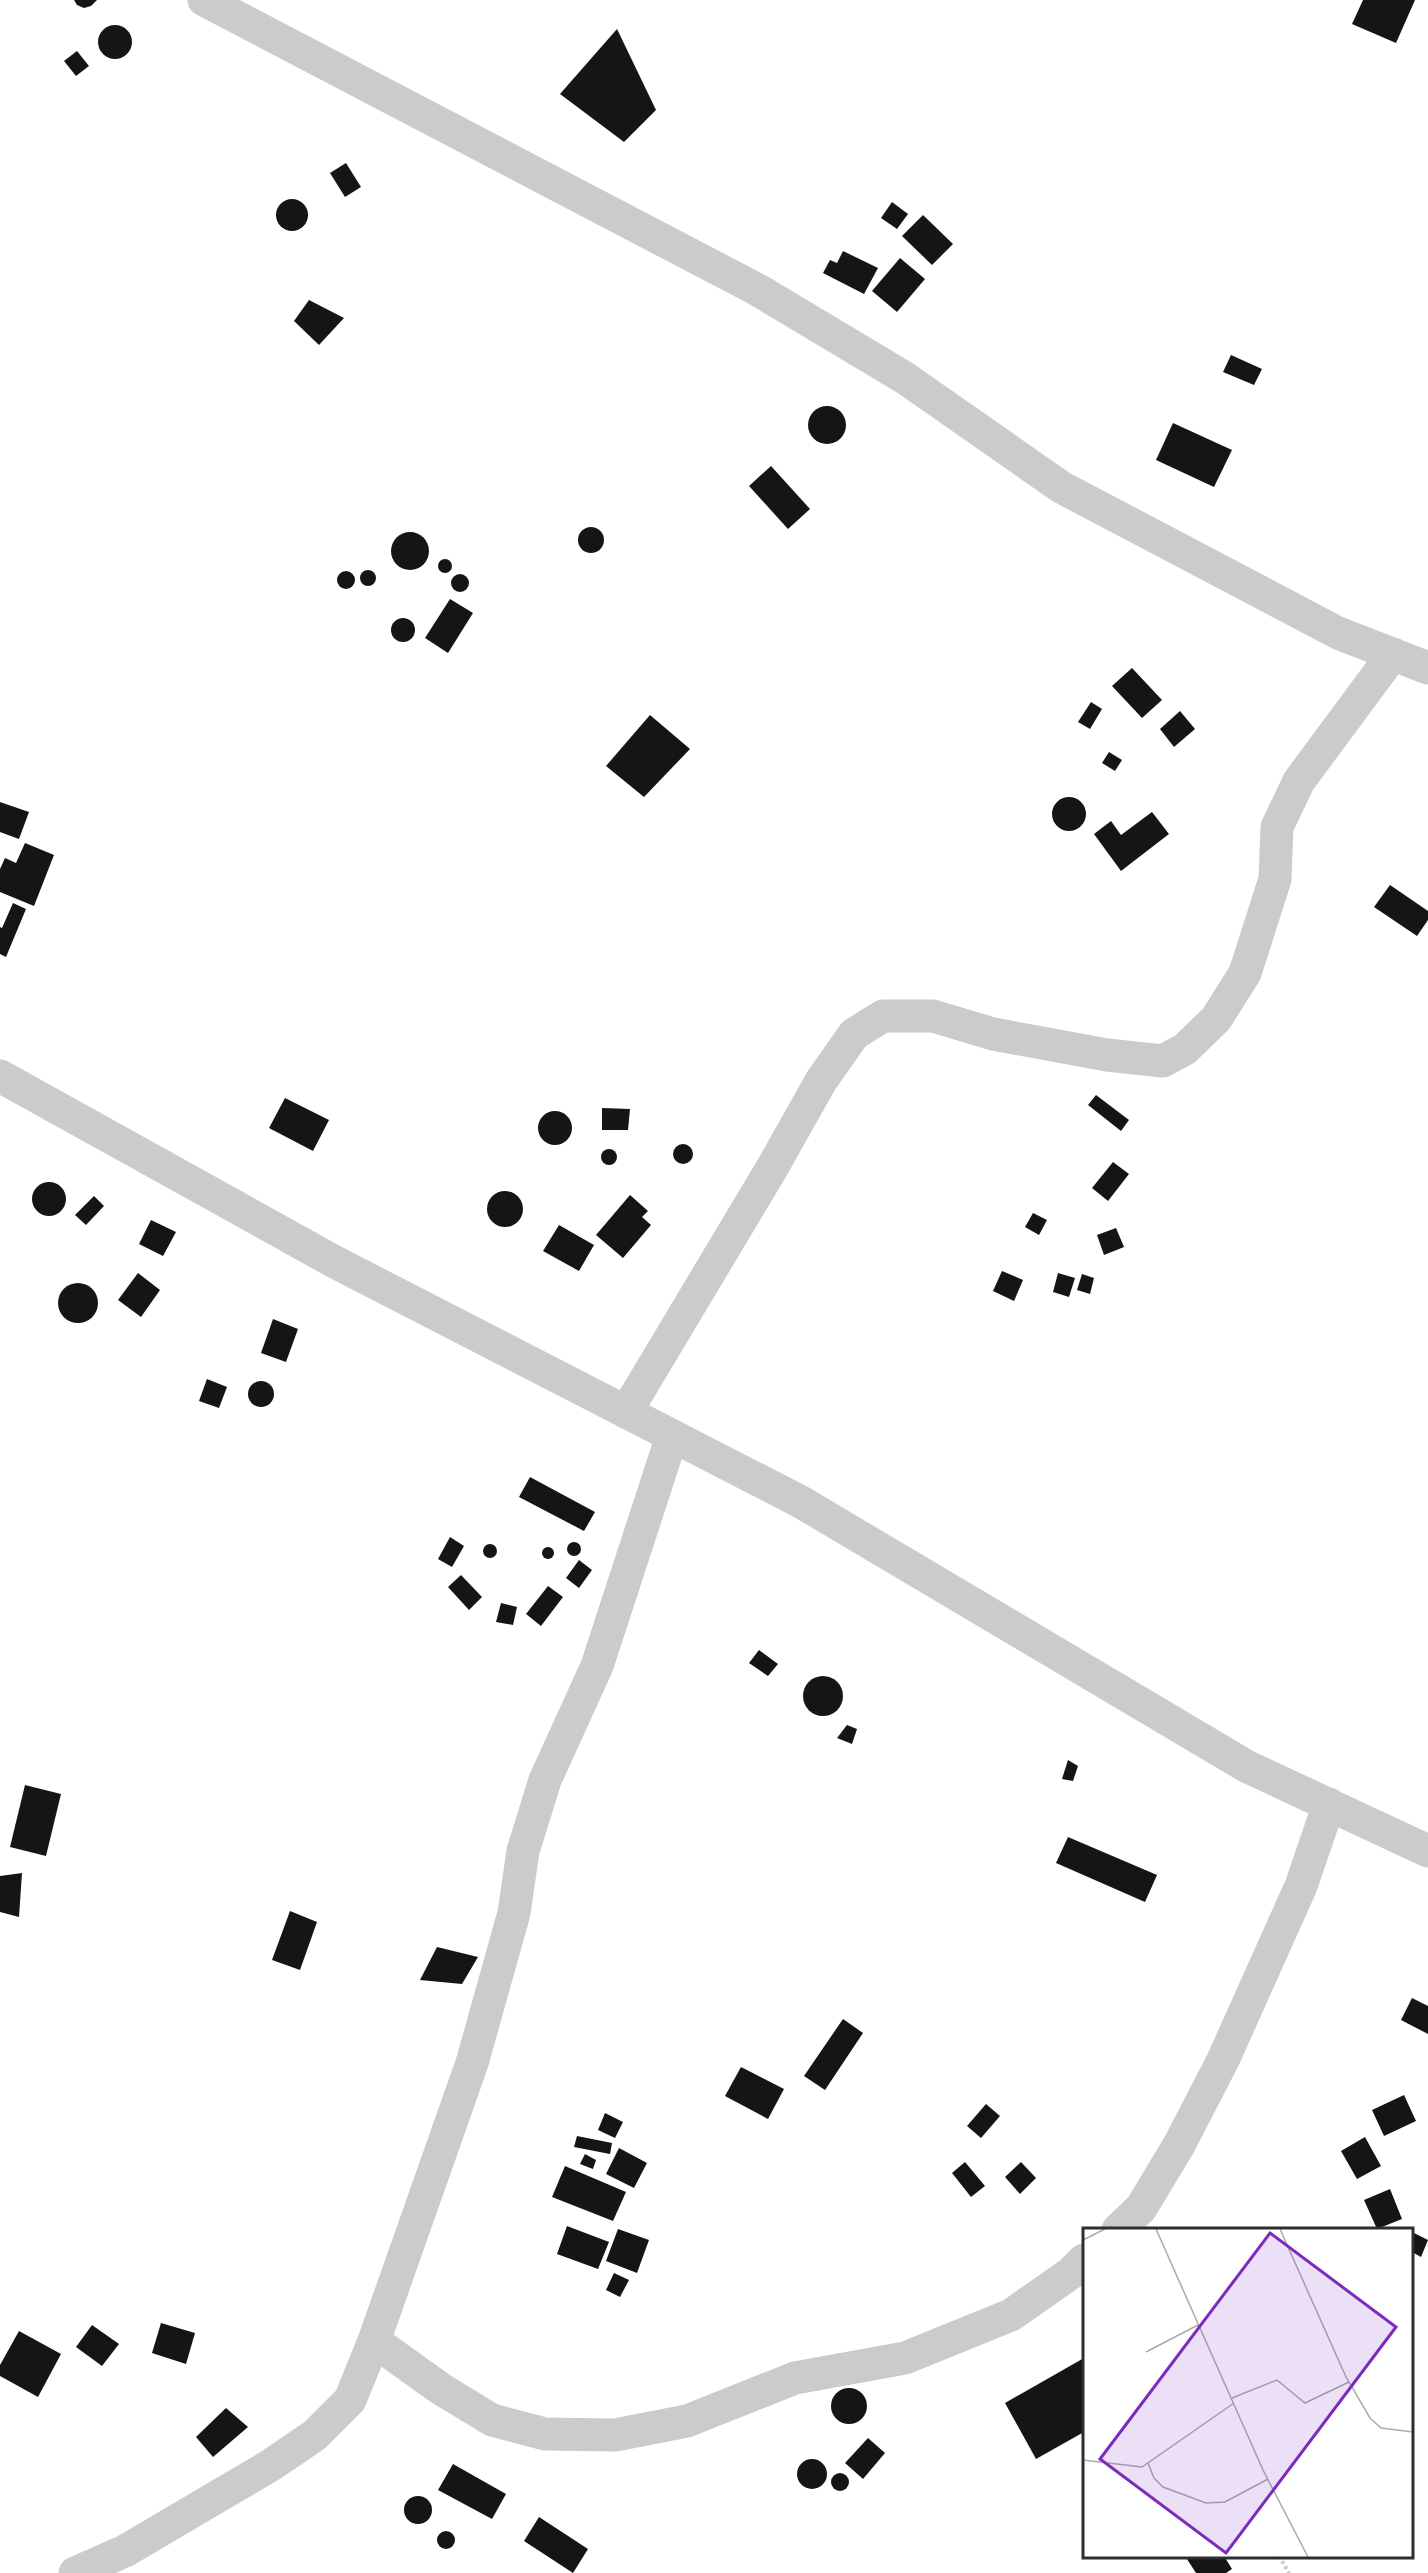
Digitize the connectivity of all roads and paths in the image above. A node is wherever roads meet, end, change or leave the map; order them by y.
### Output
1 (204, 0) edge
2 (1394, 654) junction
3 (1428, 668) edge
4 (0, 1076) edge
5 (626, 1412) junction
6 (672, 1436) junction
7 (1329, 1804) junction
8 (1428, 1851) edge
9 (1119, 2228) edge
10 (1083, 2261) edge
11 (374, 2341) junction
12 (1280, 2558) edge
13 (75, 2573) edge
14 (1289, 2573) edge

1 - 2 street
2 - 3 street
2 - 5 street
4 - 5 street
5 - 6 street
6 - 7 street
6 - 11 street
7 - 8 street
7 - 9 street
10 - 11 street
11 - 13 street
12 - 14 path

